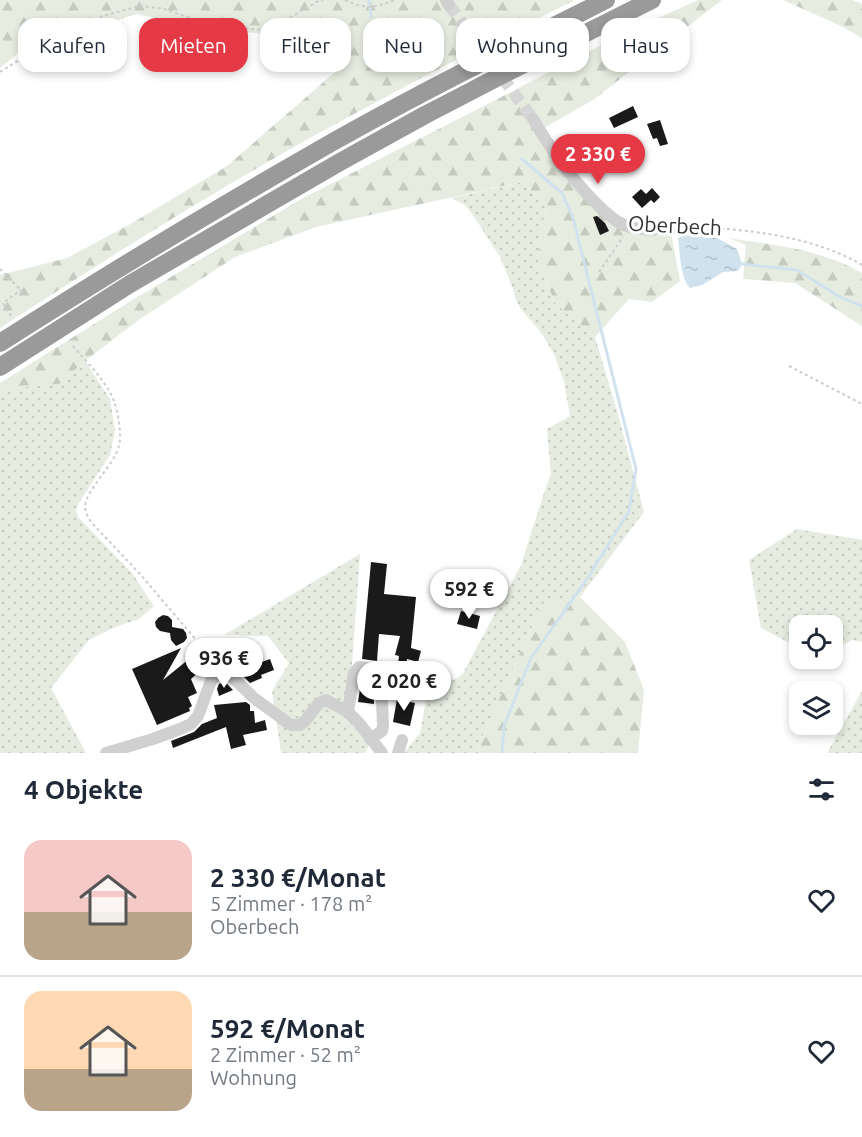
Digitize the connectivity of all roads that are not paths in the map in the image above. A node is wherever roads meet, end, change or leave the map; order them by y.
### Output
1 (606, 0) edge
2 (652, 0) edge
3 (532, 119) tunnel mouth
4 (680, 227) road end
5 (0, 343) edge
6 (0, 367) edge
7 (348, 712) junction
8 (370, 739) junction
9 (106, 753) edge
10 (382, 753) edge

1 - 5 highway
2 - 6 highway
3 - 4 street, Oberbech
7 - 8 street
7 - 8 street
7 - 9 street
8 - 10 street

